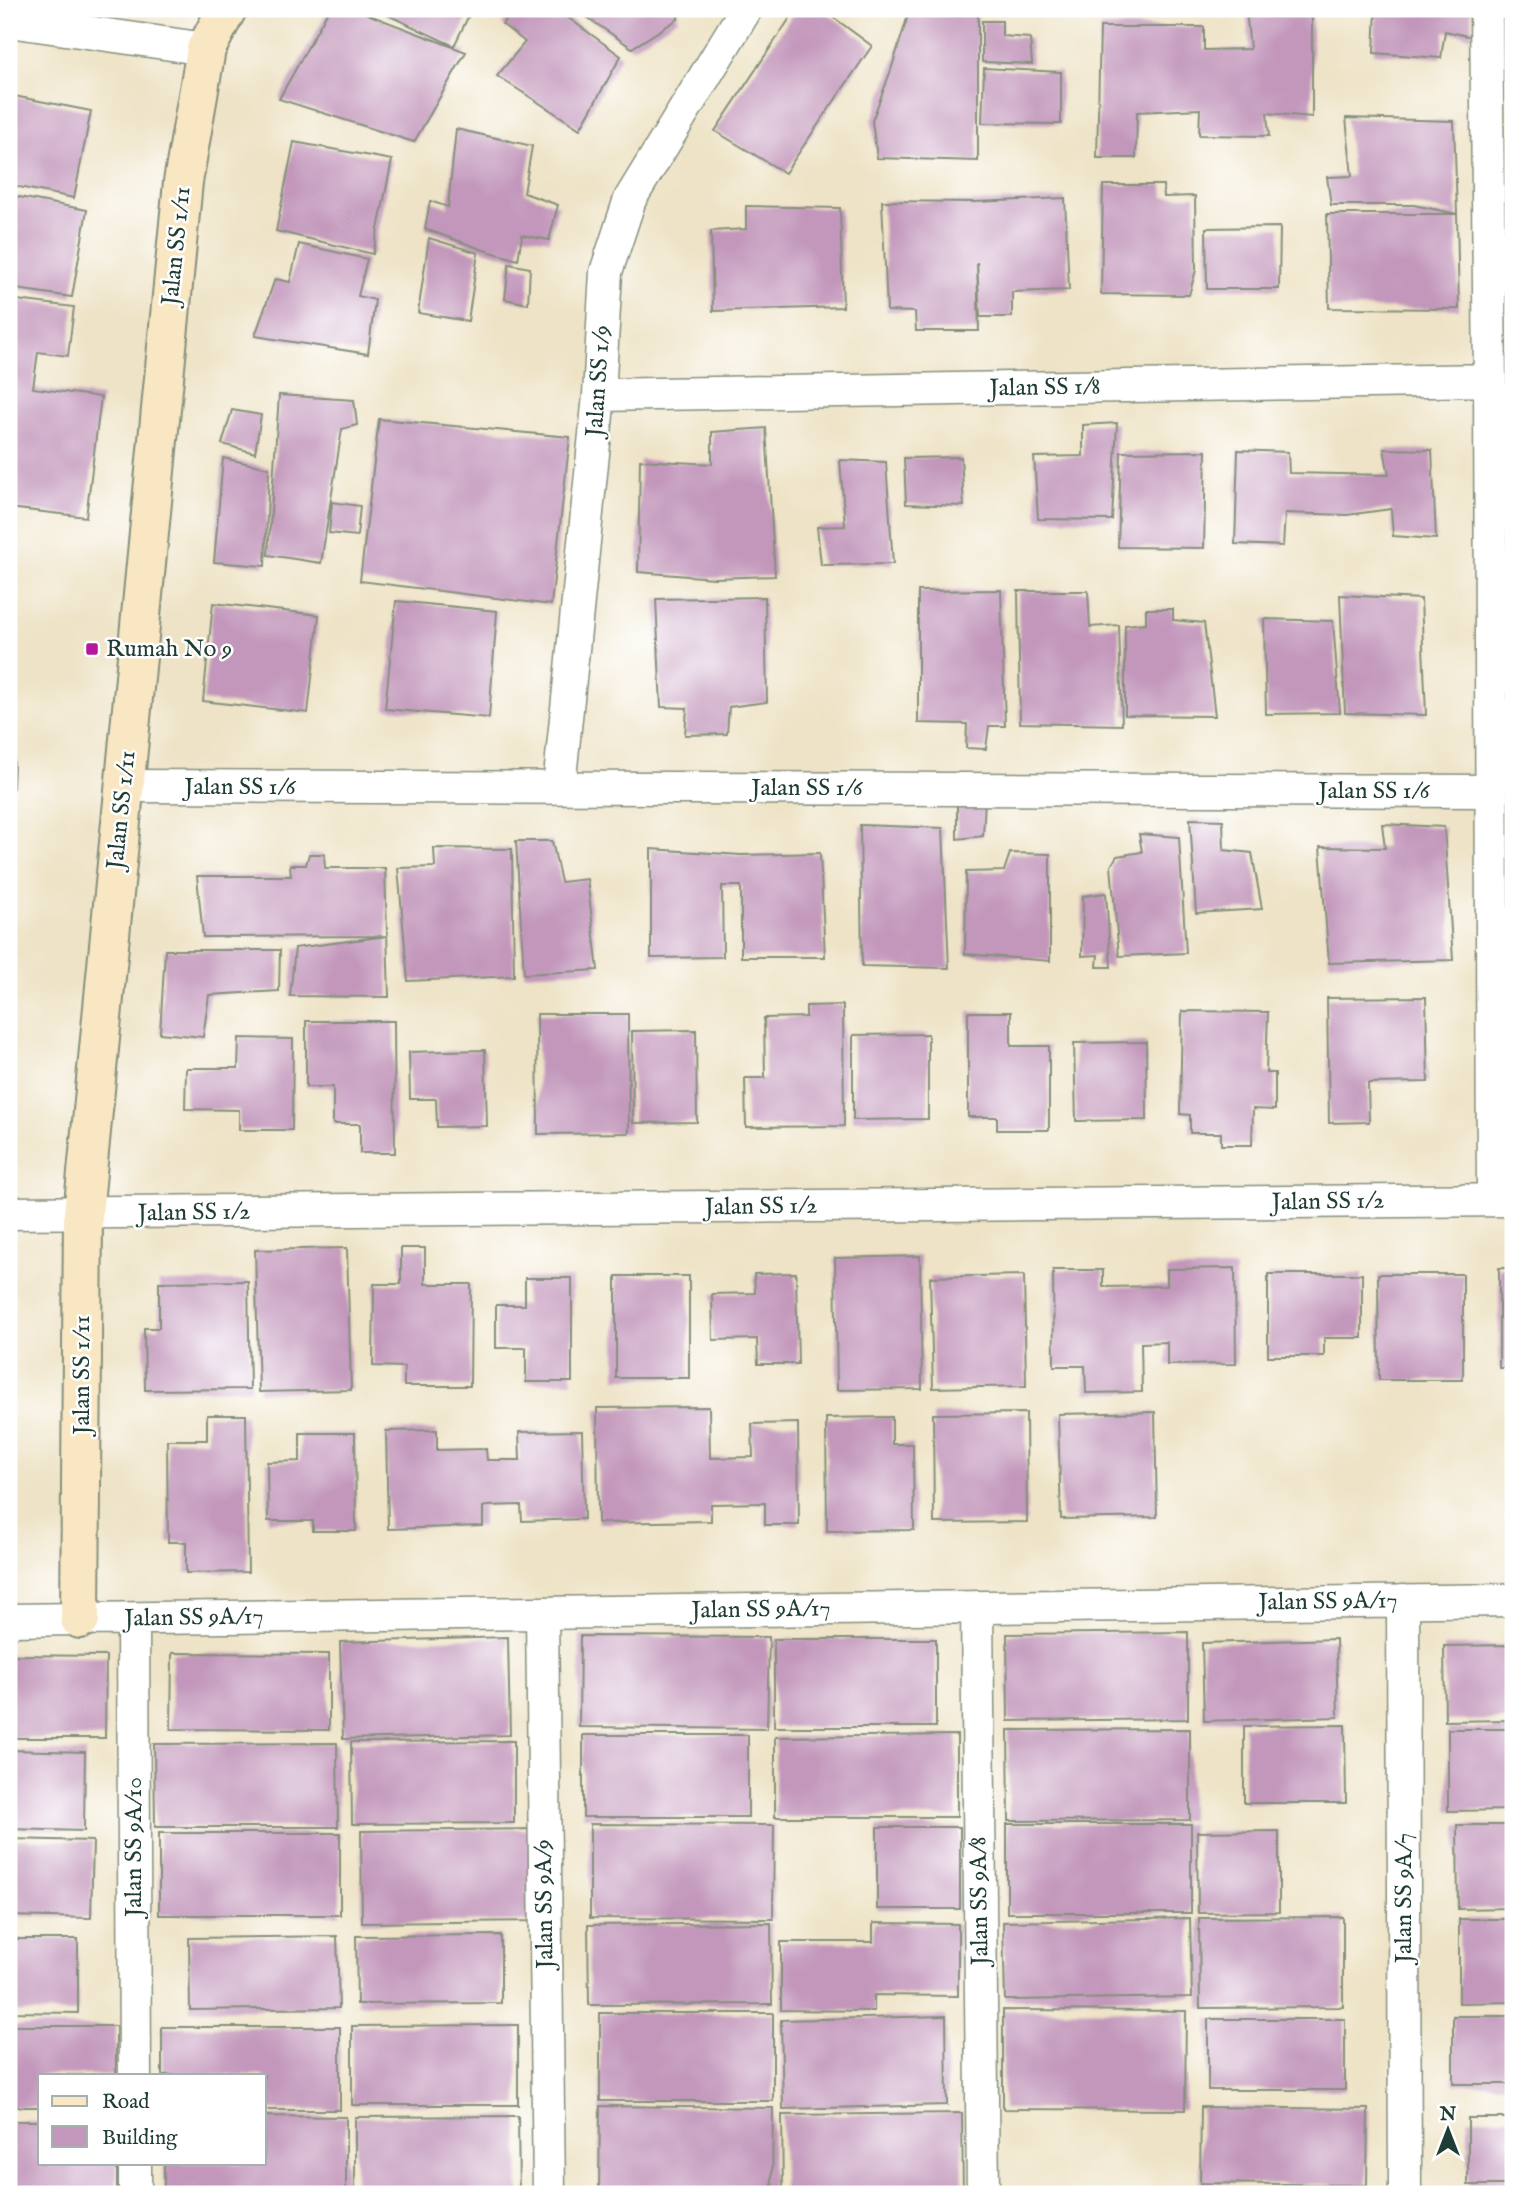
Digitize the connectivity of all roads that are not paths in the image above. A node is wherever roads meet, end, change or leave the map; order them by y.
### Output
1 (226, 9) edge
2 (746, 9) edge
3 (1486, 9) edge
4 (9, 21) edge
5 (206, 49) junction
6 (1490, 380) junction
7 (599, 395) junction
8 (124, 786) junction
9 (559, 787) junction
10 (1490, 791) junction
11 (1503, 1200) edge
12 (9, 1213) edge
13 (83, 1214) junction
14 (1513, 1600) edge
15 (1404, 1601) junction
16 (977, 1607) junction
17 (542, 1613) junction
18 (80, 1619) junction
19 (133, 1619) junction
20 (9, 1620) edge
21 (135, 2074) edge
22 (135, 2164) edge
23 (135, 2194) edge
24 (549, 2194) edge
25 (983, 2194) edge
26 (1405, 2194) edge

1 - 5 street, Jalan SS 1/11
2 - 7 street, Jalan SS 1/9
3 - 6 street
4 - 5 street
5 - 8 street, Jalan SS 1/11
6 - 7 street, Jalan SS 1/8
6 - 10 street
7 - 9 street, Jalan SS 1/9
8 - 9 street, Jalan SS 1/6
8 - 13 street, Jalan SS 1/11
9 - 10 street, Jalan SS 1/6
10 - 11 street
11 - 13 street, Jalan SS 1/2
12 - 13 street, Jalan SS 1/2
13 - 18 street, Jalan SS 1/11
14 - 15 street, Jalan SS 9A/17
15 - 16 street, Jalan SS 9A/17
15 - 26 street, Jalan SS 9A/7
16 - 17 street, Jalan SS 9A/17
16 - 25 street, Jalan SS 9A/8
17 - 19 street, Jalan SS 9A/17
17 - 24 street, Jalan SS 9A/9
18 - 19 street, Jalan SS 9A/17
18 - 20 street, Jalan SS 9A/17
19 - 21 street, Jalan SS 9A/10
22 - 23 street

